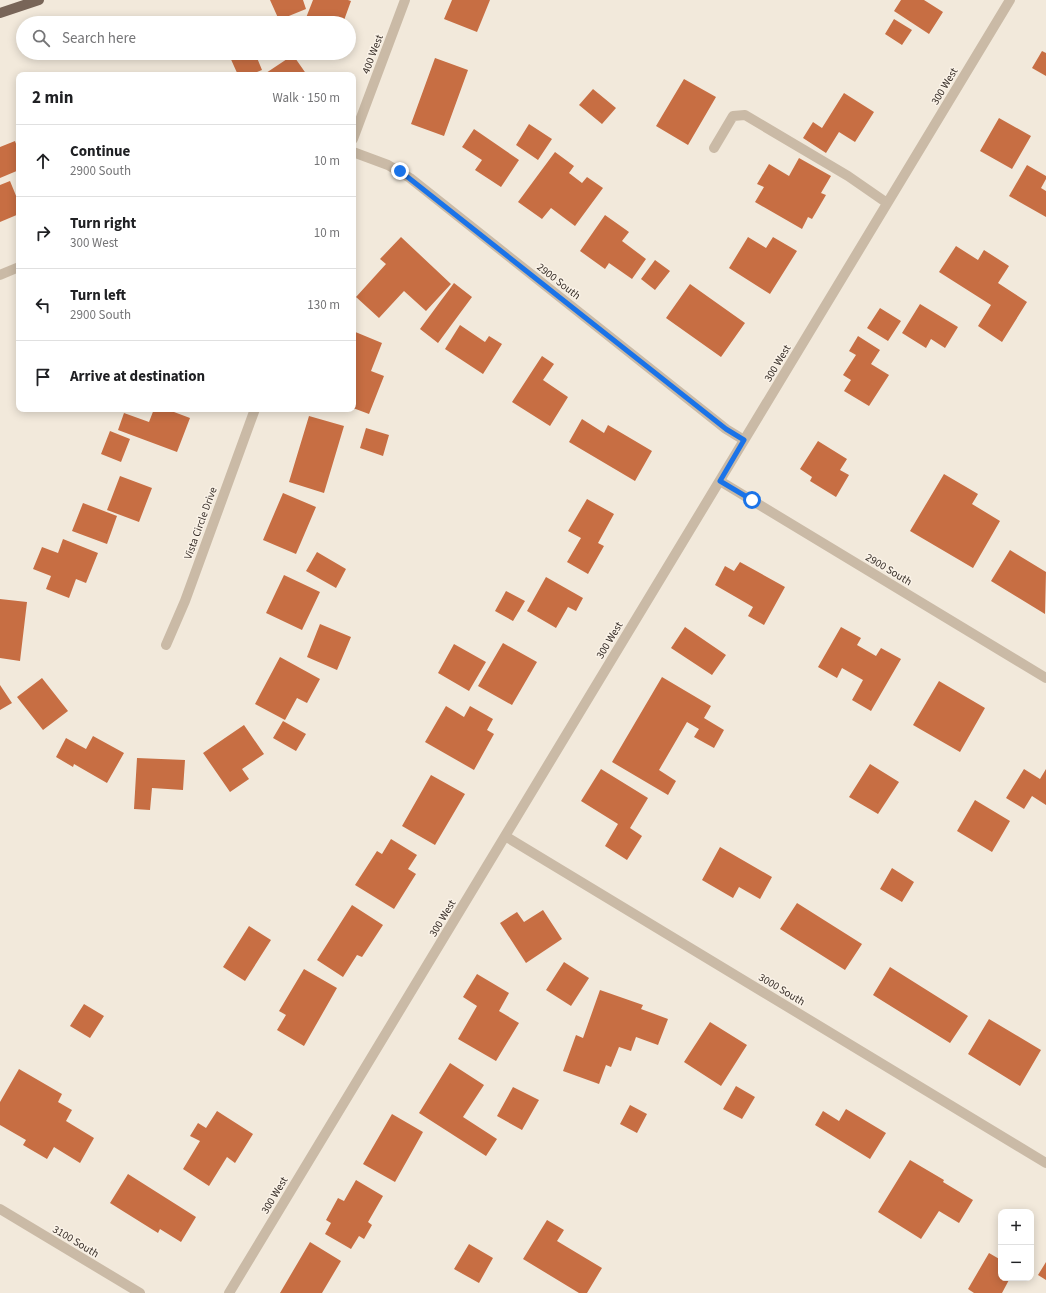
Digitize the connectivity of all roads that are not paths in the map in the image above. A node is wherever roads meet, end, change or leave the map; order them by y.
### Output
1 (39, 0) edge
2 (405, 0) edge
3 (1010, 0) edge
4 (0, 13) edge
5 (356, 131) edge
6 (714, 148) dead end
7 (356, 153) edge
8 (887, 203) junction
9 (16, 268) edge
10 (0, 275) edge
11 (254, 412) edge
12 (744, 440) junction
13 (720, 481) junction
14 (166, 645) dead end
15 (1046, 678) edge
16 (505, 836) junction
17 (1046, 1163) edge
18 (0, 1209) edge
19 (140, 1293) edge
20 (229, 1293) edge

1 - 4 main road
2 - 5 street, 400 West
3 - 8 street, 300 West
6 - 8 street
7 - 12 street, 2900 South
8 - 12 street, 300 West
9 - 10 street
11 - 14 street, Vista Circle Drive
12 - 13 street, 300 West
13 - 15 street, 2900 South
13 - 16 street, 300 West
16 - 17 street, 3000 South
16 - 20 street, 300 West
18 - 19 street, 3100 South

